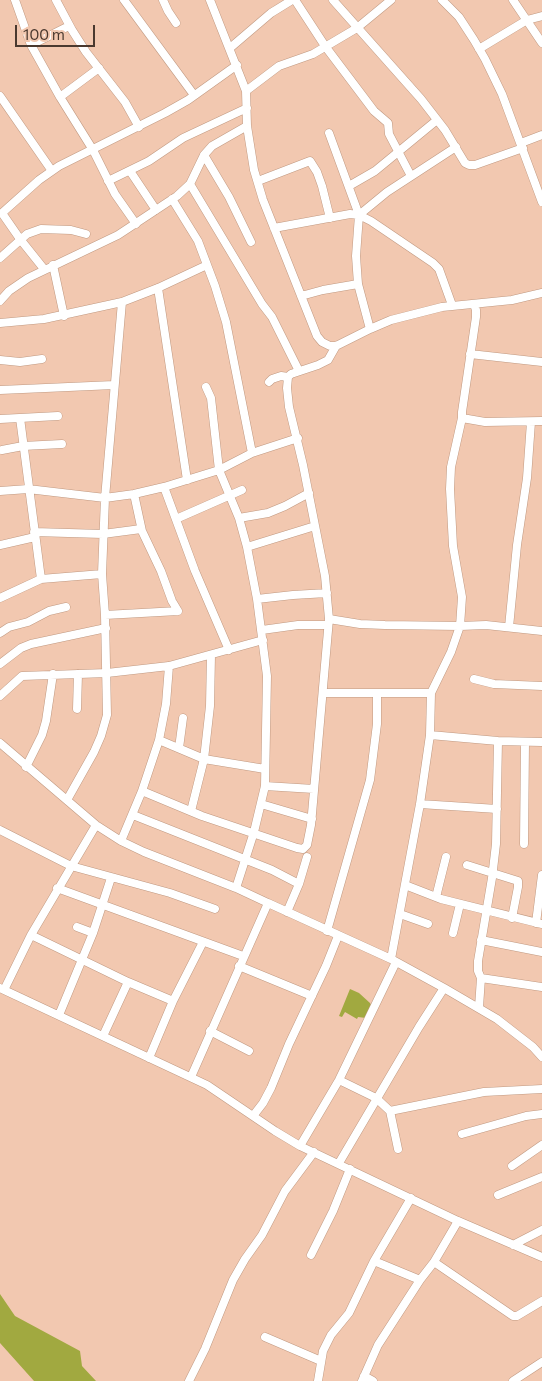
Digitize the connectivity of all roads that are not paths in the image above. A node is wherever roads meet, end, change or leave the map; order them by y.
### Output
1 (15, 0) edge
2 (56, 0) edge
3 (124, 0) edge
4 (163, 0) edge
5 (210, 0) edge
6 (294, 0) edge
7 (333, 0) edge
8 (391, 0) edge
9 (442, 0) edge
10 (513, 0) edge
11 (542, 16) edge
12 (527, 20) junction
13 (176, 23) dead end
14 (69, 26) junction
15 (357, 28) junction
16 (542, 43) edge
17 (31, 45) junction
18 (325, 46) junction
19 (230, 48) junction
20 (479, 49) junction
21 (237, 65) junction
22 (99, 68) junction
23 (246, 91) junction
24 (194, 95) junction
25 (0, 96) edge
26 (60, 97) junction
27 (247, 108) junction
28 (437, 120) junction
29 (139, 126) junction
30 (247, 126) junction
31 (329, 133) dead end
32 (542, 136) edge
33 (522, 145) junction
34 (456, 147) junction
35 (93, 150) junction
36 (398, 152) junction
37 (204, 155) junction
38 (52, 171) junction
39 (130, 171) junction
40 (411, 176) junction
41 (108, 181) junction
42 (258, 181) junction
43 (190, 184) junction
44 (349, 186) junction
45 (172, 199) junction
46 (542, 202) edge
47 (156, 210) junction
48 (1, 213) edge
49 (359, 215) junction
50 (330, 218) junction
51 (136, 224) junction
52 (274, 228) junction
53 (86, 234) dead end
54 (20, 239) junction
55 (250, 242) dead end
56 (0, 258) edge
57 (53, 265) junction
58 (208, 265) junction
59 (44, 269) junction
60 (358, 284) junction
61 (158, 288) junction
62 (542, 292) edge
63 (301, 296) junction
64 (0, 301) edge
65 (122, 302) junction
66 (474, 304) junction
67 (452, 305) junction
68 (64, 316) junction
69 (0, 323) edge
70 (370, 329) junction
71 (336, 346) junction
72 (470, 354) junction
73 (42, 359) dead end
74 (0, 360) edge
75 (542, 362) edge
76 (299, 371) junction
77 (288, 377) junction
78 (269, 382) dead end
79 (114, 385) junction
80 (206, 388) dead end
81 (0, 390) edge
82 (58, 416) dead end
83 (20, 418) junction
84 (462, 418) junction
85 (0, 419) edge
86 (542, 421) edge
87 (531, 422) junction
88 (298, 438) junction
89 (62, 444) dead end
90 (23, 446) junction
91 (2, 450) dead end
92 (252, 453) junction
93 (219, 470) junction
94 (187, 480) junction
95 (164, 487) junction
96 (28, 489) junction
97 (242, 490) dead end
98 (0, 491) edge
99 (309, 493) junction
100 (134, 494) junction
101 (230, 496) junction
102 (105, 498) junction
103 (239, 518) junction
104 (176, 519) junction
105 (315, 526) junction
106 (141, 529) junction
107 (104, 534) junction
108 (35, 535) junction
109 (0, 545) edge
110 (247, 547) junction
111 (102, 574) junction
112 (41, 579) junction
113 (326, 593) junction
114 (0, 598) edge
115 (258, 599) junction
116 (66, 607) dead end
117 (105, 615) junction
118 (329, 622) junction
119 (460, 626) junction
120 (509, 626) junction
121 (106, 628) junction
122 (262, 630) junction
123 (542, 631) edge
124 (0, 633) edge
125 (263, 640) junction
126 (229, 650) junction
127 (211, 655) junction
128 (0, 664) edge
129 (169, 666) junction
130 (107, 673) junction
131 (53, 674) junction
132 (78, 674) junction
133 (474, 678) dead end
134 (542, 686) edge
135 (323, 693) junction
136 (377, 693) junction
137 (431, 693) junction
138 (0, 696) edge
139 (77, 709) dead end
140 (183, 718) dead end
141 (430, 734) junction
142 (159, 740) junction
143 (498, 741) junction
144 (525, 742) junction
145 (542, 742) edge
146 (0, 743) edge
147 (179, 748) junction
148 (204, 759) junction
149 (26, 767) junction
150 (265, 769) junction
151 (265, 786) junction
152 (314, 789) junction
153 (142, 791) junction
154 (67, 800) junction
155 (261, 804) junction
156 (420, 804) junction
157 (497, 809) junction
158 (191, 812) junction
159 (133, 815) junction
160 (312, 819) junction
161 (96, 825) junction
162 (0, 830) edge
163 (254, 832) junction
164 (121, 841) junction
165 (524, 844) dead end
166 (307, 857) dead end
167 (446, 858) dead end
168 (245, 860) junction
169 (467, 865) dead end
170 (71, 866) junction
171 (493, 873) junction
172 (542, 875) edge
173 (111, 878) junction
174 (300, 884) junction
175 (405, 885) junction
176 (58, 888) junction
177 (236, 888) junction
178 (436, 897) junction
179 (268, 903) junction
180 (460, 904) junction
181 (102, 905) junction
182 (215, 909) dead end
183 (487, 911) junction
184 (287, 912) junction
185 (400, 914) junction
186 (512, 918) junction
187 (428, 924) dead end
188 (539, 924) edge
189 (77, 927) dead end
190 (327, 930) junction
191 (93, 933) junction
192 (453, 933) dead end
193 (31, 935) junction
194 (338, 936) junction
195 (481, 940) junction
196 (203, 942) junction
197 (542, 952) edge
198 (243, 956) junction
199 (82, 959) junction
200 (394, 960) junction
201 (239, 966) junction
202 (481, 978) junction
203 (128, 982) junction
204 (542, 987) edge
205 (444, 988) junction
206 (2, 989) edge
207 (312, 996) junction
208 (173, 1001) junction
209 (479, 1007) junction
210 (59, 1015) junction
211 (210, 1031) junction
212 (103, 1036) junction
213 (249, 1051) dead end
214 (542, 1057) edge
215 (149, 1058) junction
216 (190, 1077) junction
217 (338, 1080) junction
218 (542, 1089) edge
219 (376, 1098) junction
220 (390, 1111) junction
221 (542, 1114) edge
222 (253, 1116) junction
223 (462, 1134) dead end
224 (542, 1145) edge
225 (300, 1146) junction
226 (398, 1149) dead end
227 (314, 1152) junction
228 (339, 1163) junction
229 (512, 1166) dead end
230 (350, 1168) junction
231 (542, 1176) edge
232 (498, 1196) dead end
233 (411, 1198) junction
234 (458, 1221) junction
235 (542, 1230) edge
236 (513, 1244) junction
237 (311, 1255) dead end
238 (542, 1257) edge
239 (374, 1261) junction
240 (434, 1262) junction
241 (420, 1280) junction
242 (542, 1301) edge
243 (265, 1337) dead end
244 (321, 1361) junction
245 (542, 1362) edge
246 (363, 1378) edge
247 (189, 1381) edge
248 (318, 1381) edge
249 (373, 1381) edge
250 (513, 1381) edge

1 - 17 street
2 - 14 street
3 - 24 street
4 - 13 street
5 - 19 street
6 - 18 street
6 - 19 street
7 - 15 street
8 - 15 street
9 - 20 street
10 - 12 street
11 - 12 street
12 - 16 street
12 - 20 street
14 - 17 street
14 - 22 street
15 - 18 street
15 - 28 street
17 - 26 street
18 - 23 street
18 - 36 street
19 - 21 street
20 - 33 street
21 - 23 street
21 - 24 street
22 - 26 street
22 - 29 street
23 - 27 street
24 - 29 street
25 - 38 street
26 - 35 street
27 - 30 street
27 - 39 street
28 - 34 street
28 - 36 street
29 - 35 street
30 - 37 street
30 - 42 street
31 - 44 street
32 - 33 street
33 - 34 street
33 - 46 street
34 - 40 street
35 - 38 street
35 - 41 street
36 - 40 street
36 - 44 street
37 - 43 street
37 - 55 street
38 - 48 street
39 - 41 street
39 - 47 street
40 - 49 street
41 - 51 street
42 - 50 street
42 - 52 street
43 - 45 street
43 - 76 street
44 - 49 street
45 - 47 street
45 - 58 street
47 - 51 street
48 - 54 street
49 - 50 street
49 - 60 street
49 - 67 street
50 - 52 street
51 - 57 street
52 - 63 street
53 - 54 street
54 - 56 street
54 - 59 street
57 - 59 street
57 - 68 street
58 - 61 street
58 - 92 street
59 - 64 street
60 - 63 street
60 - 70 street
61 - 65 street
61 - 94 street
62 - 66 street
63 - 71 street
65 - 68 street
65 - 79 street
66 - 67 street
66 - 72 street
67 - 70 street
68 - 69 street
70 - 71 street
71 - 76 street
72 - 75 street
72 - 84 street
73 - 74 street
76 - 77 street
77 - 78 street
77 - 88 street
79 - 81 street
79 - 102 street
80 - 93 street
82 - 83 street
83 - 85 street
83 - 90 street
84 - 87 street
84 - 119 street
86 - 87 street
87 - 120 street
88 - 92 street
88 - 99 street
89 - 90 street
90 - 91 street
90 - 96 street
92 - 93 street
93 - 94 street
93 - 101 street
94 - 95 street
95 - 100 street
95 - 104 street
96 - 98 street
96 - 102 street
96 - 108 street
97 - 101 street
99 - 103 street
99 - 105 street
100 - 102 street
100 - 106 street
101 - 103 street
101 - 104 street
102 - 107 street
103 - 110 street
104 - 126 street
105 - 110 street
105 - 113 street
106 - 107 street
106 - 117 street
107 - 108 street
107 - 111 street
108 - 109 street
108 - 112 street
110 - 115 street
111 - 112 street
111 - 117 street
112 - 114 street
113 - 115 street
113 - 118 street
115 - 122 street
116 - 124 street
117 - 121 street
118 - 119 street
118 - 122 street
118 - 135 street
119 - 120 street
119 - 137 street
120 - 123 street
121 - 128 street
121 - 130 street
122 - 125 street
125 - 126 street
125 - 150 street
126 - 127 street
127 - 129 street
127 - 148 street
129 - 130 street
129 - 142 street
130 - 132 street
130 - 154 street
131 - 132 street
131 - 138 street
131 - 149 street
132 - 139 street
133 - 134 street
135 - 136 street
135 - 152 street
136 - 137 street
136 - 190 street
137 - 141 street
140 - 147 street
141 - 143 street
141 - 156 street
142 - 147 street
142 - 153 street
143 - 144 street
143 - 157 street
144 - 145 street
144 - 165 street
146 - 149 street
147 - 148 street
148 - 150 street
148 - 158 street
149 - 154 street
150 - 151 street
151 - 152 street
151 - 155 street
152 - 160 street
153 - 158 street
153 - 159 street
154 - 161 street
155 - 160 street
155 - 163 street
156 - 157 street
156 - 175 street
157 - 171 street
158 - 163 street
159 - 164 street
159 - 168 street
160 - 163 street
161 - 164 street
161 - 170 street
162 - 170 street
163 - 168 street
164 - 177 street
166 - 174 street
167 - 178 street
168 - 174 street
168 - 177 street
169 - 171 street
170 - 173 street
170 - 176 street
171 - 183 street
171 - 186 street
172 - 188 street
173 - 181 street
173 - 182 street
174 - 184 street
175 - 178 street
175 - 185 street
176 - 181 street
176 - 193 street
177 - 179 street
178 - 180 street
179 - 184 street
179 - 198 street
180 - 183 street
180 - 192 street
181 - 191 street
181 - 196 street
183 - 186 street
183 - 195 street
184 - 190 street
185 - 187 street
185 - 200 street
186 - 188 street
189 - 191 street
190 - 194 street
191 - 199 street
193 - 199 street
193 - 206 street
194 - 200 street
194 - 207 street
195 - 197 street
195 - 202 street
196 - 198 street
196 - 208 street
198 - 201 street
199 - 203 street
199 - 210 street
200 - 205 street
200 - 217 street
201 - 207 street
201 - 211 street
202 - 204 street
202 - 209 street
203 - 208 street
203 - 212 street
205 - 209 street
205 - 219 street
206 - 210 street
207 - 222 street
208 - 215 street
209 - 214 street
210 - 212 street
211 - 213 street
211 - 216 street
212 - 215 street
215 - 216 street
216 - 222 street
217 - 219 street
217 - 225 street
218 - 220 street
219 - 220 street
219 - 228 street
220 - 226 street
221 - 223 street
222 - 225 street
224 - 229 street
225 - 227 street
227 - 228 street
227 - 247 street
228 - 230 street
230 - 233 street
230 - 237 street
231 - 232 street
233 - 234 street
233 - 239 street
234 - 236 street
234 - 240 street
235 - 236 street
236 - 238 street
239 - 241 street
239 - 244 street
240 - 241 street
240 - 242 street
241 - 246 street
243 - 244 street
244 - 248 street
245 - 250 street
246 - 249 street

